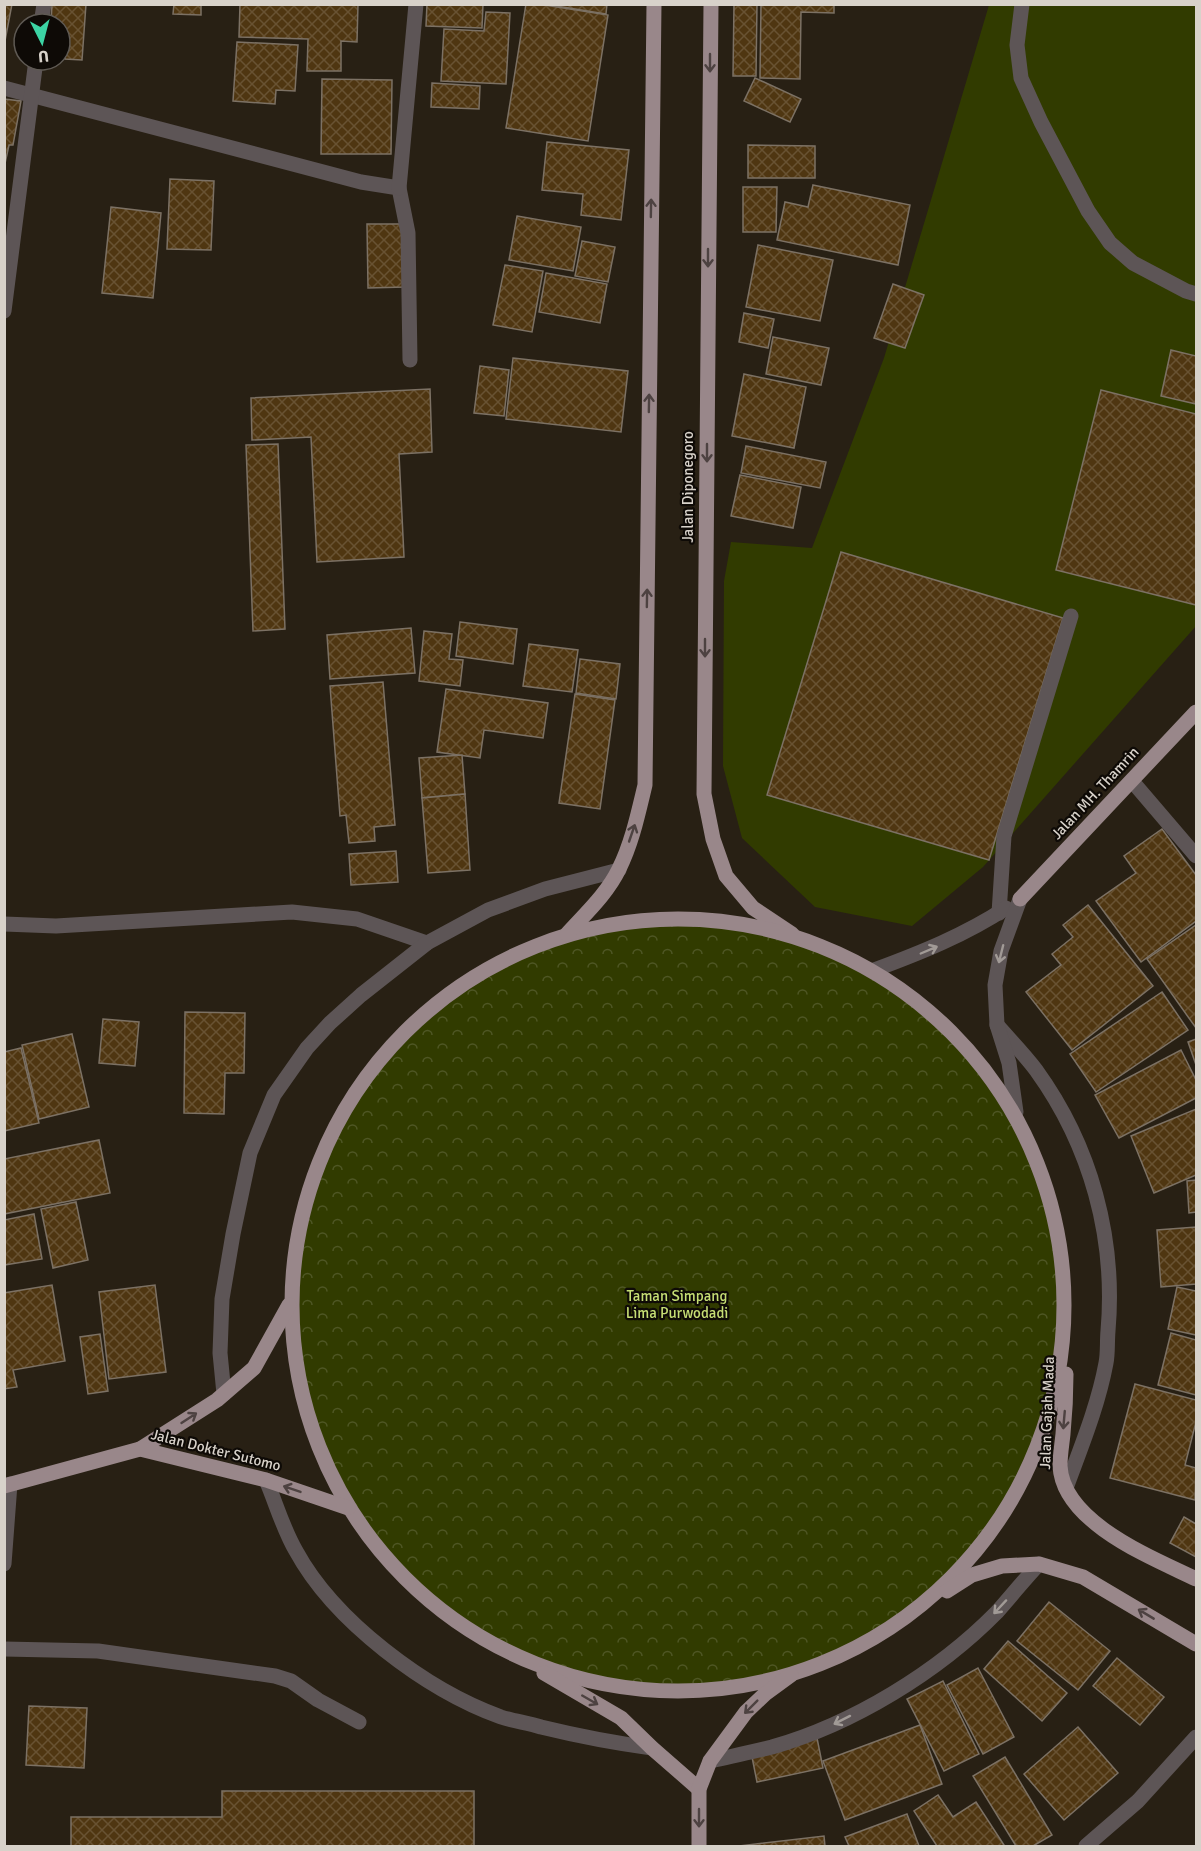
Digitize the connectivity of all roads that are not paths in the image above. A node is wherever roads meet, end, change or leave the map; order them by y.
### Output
1 (416, 4) edge
2 (654, 4) edge
3 (711, 4) edge
4 (1022, 4) edge
5 (34, 72) edge
6 (4, 88) edge
7 (31, 96) junction
8 (399, 188) junction
9 (1197, 294) edge
10 (4, 311) edge
11 (410, 360) dead end
12 (1071, 616) dead end
13 (1197, 712) edge
14 (1132, 781) junction
15 (1197, 856) edge
16 (619, 870) junction
17 (1020, 899) junction
18 (999, 913) junction
19 (4, 924) edge
20 (567, 934) junction
21 (794, 935) junction
22 (427, 943) junction
23 (874, 970) junction
24 (997, 1025) junction
25 (1016, 1112) junction
26 (289, 1305) junction
27 (1067, 1320) junction
28 (224, 1394) junction
29 (140, 1449) junction
30 (266, 1480) junction
31 (7, 1485) edge
32 (1066, 1488) junction
33 (348, 1508) junction
34 (4, 1564) edge
35 (1039, 1564) junction
36 (1197, 1579) edge
37 (880, 1634) junction
38 (1197, 1644) edge
39 (4, 1648) edge
40 (503, 1649) junction
41 (837, 1657) junction
42 (359, 1722) dead end
43 (1197, 1737) edge
44 (652, 1748) junction
45 (710, 1761) junction
46 (699, 1789) junction
47 (699, 1846) edge
48 (1086, 1846) edge

1 - 8 street
16 -> 2 main road
3 -> 21 main road, Jalan Diponegoro
4 - 9 street
5 - 7 street
6 - 7 street
7 - 8 street
7 - 10 street
8 - 11 street
12 - 18 street
13 - 14 main road, Jalan MH. Thamrin
14 - 15 street
14 - 17 main road, Jalan MH. Thamrin
16 - 20 main road
16 - 22 street
17 - 18 street
17 -> 24 street
23 -> 18 street
19 - 22 street
20 - 21 main road
20 - 26 main road
21 - 23 main road
22 - 28 street
23 - 25 main road
24 - 25 street
24 - 32 street
25 - 27 main road
26 - 28 main road
26 - 33 main road
27 -> 32 main road, Jalan Gajah Mada
27 - 37 main road
29 -> 28 main road
29 - 30 main road, Jalan Dokter Sutomo
29 - 31 main road, Jalan Dokter Sutomo
33 -> 30 main road, Jalan Dokter Sutomo
30 - 44 street
31 - 34 street
32 - 36 main road, Jalan Gajah Mada
33 - 40 main road
35 - 37 main road
38 -> 35 main road
35 -> 45 street
37 - 41 main road
39 - 42 street
40 - 41 main road
40 -> 44 main road
41 -> 45 main road
43 - 48 street
44 - 46 main road
45 - 46 main road
46 -> 47 main road

